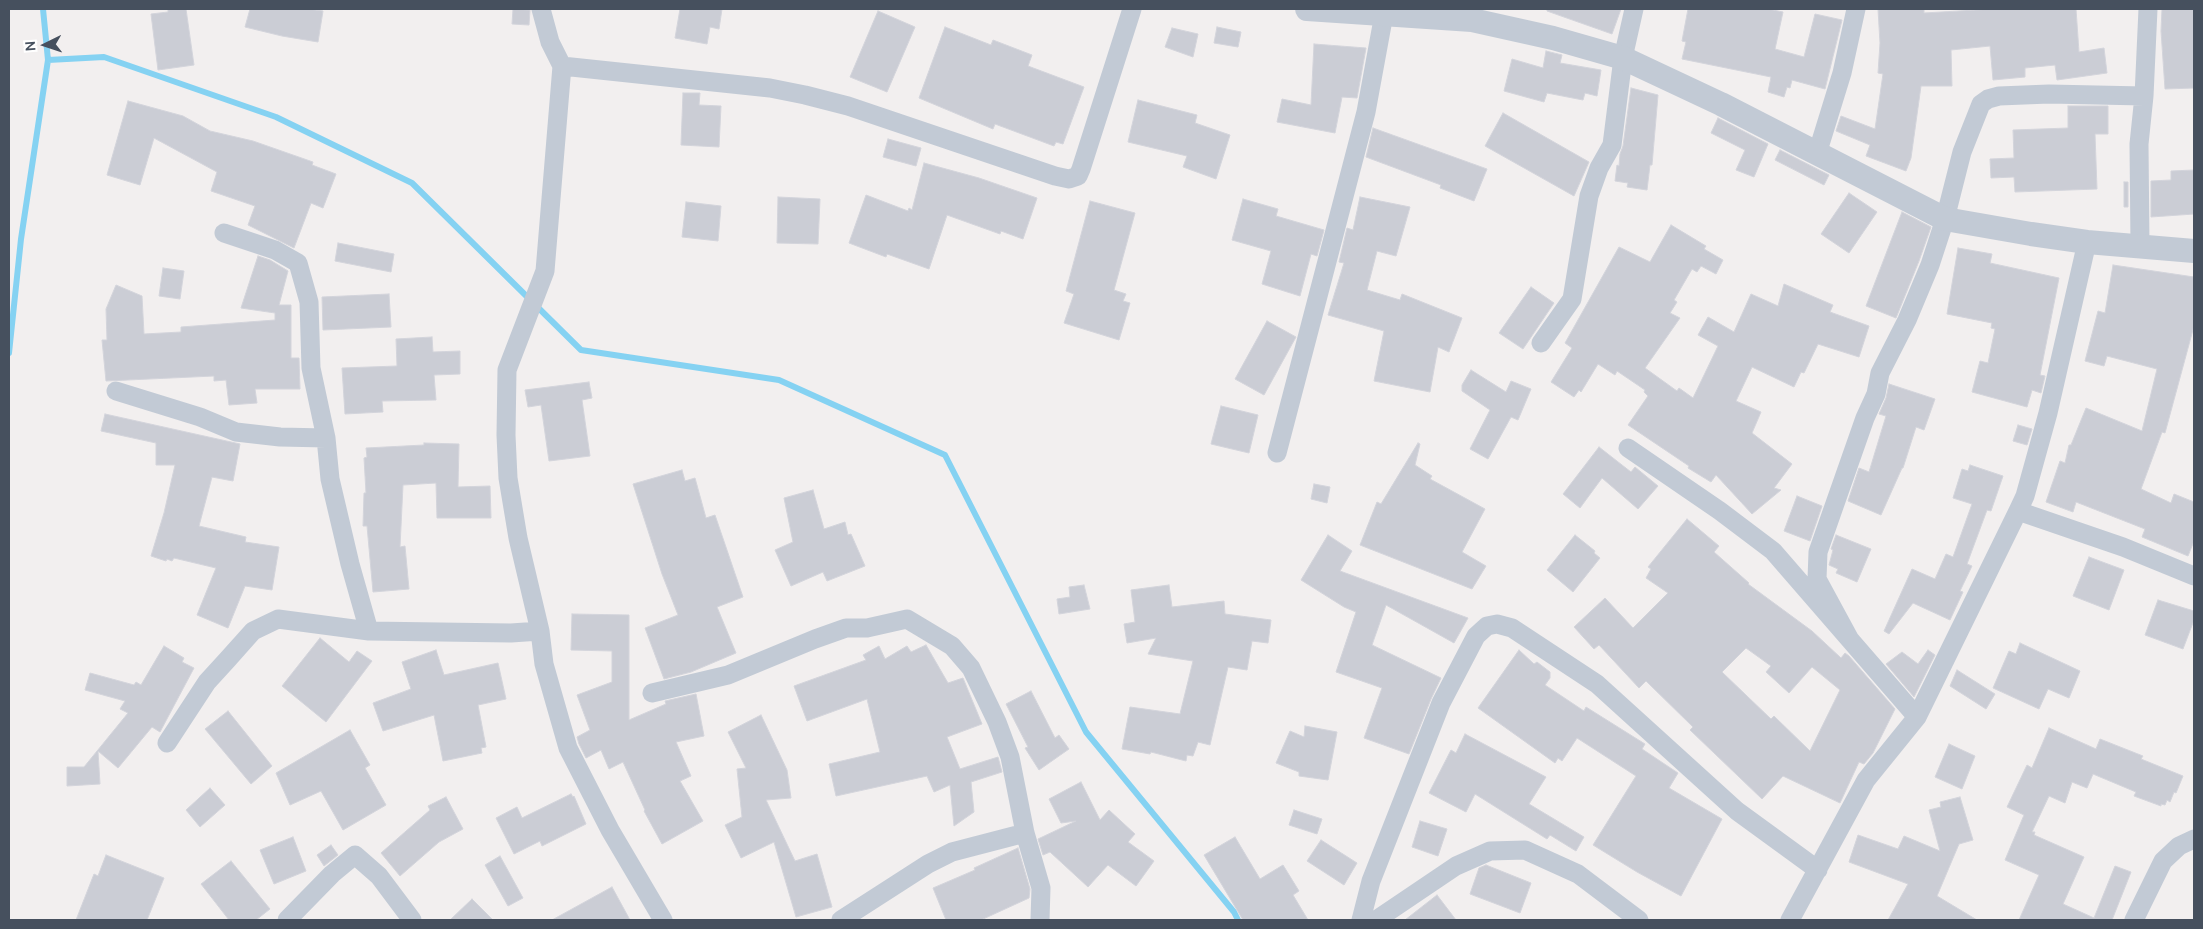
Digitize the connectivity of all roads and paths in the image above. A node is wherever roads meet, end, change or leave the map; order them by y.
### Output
1 (541, 9) edge
2 (1132, 9) edge
3 (1306, 9) edge
4 (1634, 9) edge
5 (1856, 9) edge
6 (2148, 9) edge
7 (1384, 14) junction
8 (1623, 58) junction
9 (562, 66) junction
10 (2144, 96) junction
11 (1816, 154) junction
12 (1945, 219) junction
13 (224, 232) dead end
14 (2087, 242) junction
15 (2140, 245) junction
16 (2194, 251) edge
17 (1541, 342) dead end
18 (116, 391) dead end
19 (326, 438) junction
20 (1628, 448) dead end
21 (1277, 453) dead end
22 (2018, 511) junction
23 (2194, 576) edge
24 (369, 631) junction
25 (540, 632) junction
26 (1849, 638) junction
27 (652, 692) dead end
28 (1917, 716) junction
29 (167, 742) dead end
30 (1025, 833) junction
31 (2194, 839) edge
32 (1818, 870) junction
33 (1797, 917) edge
34 (287, 920) edge
35 (412, 920) edge
36 (663, 920) edge
37 (841, 920) edge
38 (1040, 920) edge
39 (1361, 920) edge
40 (1376, 920) edge
41 (1638, 920) edge
42 (2134, 920) edge

1 - 9 street
2 - 9 street
3 - 7 street
4 - 8 street
5 - 11 street
6 - 10 street
7 - 8 street
7 - 21 street
8 - 11 street
8 - 17 street
9 - 25 street
10 - 12 street
10 - 15 street
11 - 12 street
12 - 14 street
12 - 26 street
13 - 19 street
14 - 15 street
14 - 22 street
15 - 16 street
18 - 19 street
19 - 24 street
20 - 26 street
22 - 23 street
22 - 28 street
24 - 25 street
24 - 29 street
25 - 36 street
26 - 28 street
27 - 30 street
28 - 32 street
30 - 37 street
30 - 38 street
31 - 42 street
32 - 33 street
32 - 39 street
34 - 35 street
40 - 41 street

